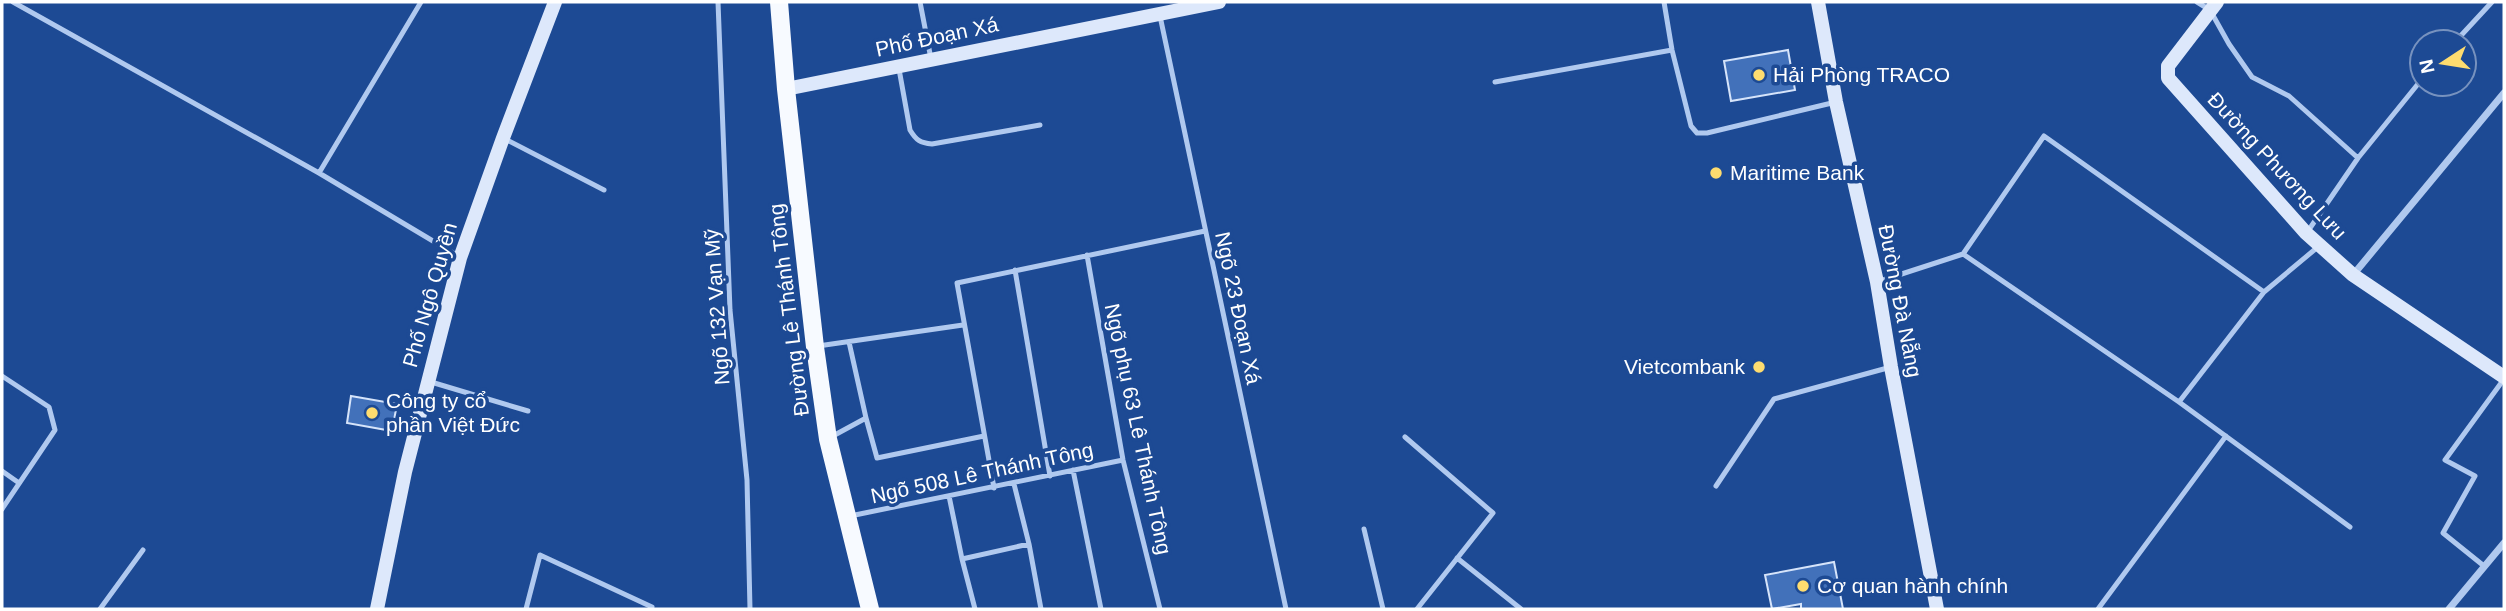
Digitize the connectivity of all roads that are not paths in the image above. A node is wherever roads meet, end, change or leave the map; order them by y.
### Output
1 (12, 2) edge
2 (421, 2) edge
3 (555, 2) edge
4 (718, 2) edge
5 (779, 2) edge
6 (920, 2) edge
7 (1219, 2) edge
8 (1664, 2) edge
9 (1818, 2) edge
10 (2197, 2) edge
11 (2492, 2) edge
12 (2213, 6) edge
13 (1159, 13) junction
14 (2468, 28) edge
15 (1672, 50) junction
16 (931, 60) junction
17 (899, 66) junction
18 (1495, 82) dead end
19 (786, 89) junction
20 (2504, 93) edge
21 (2408, 96) edge
22 (1836, 102) junction
23 (1040, 125) dead end
24 (503, 138) junction
25 (2358, 158) junction
26 (319, 173) junction
27 (604, 190) dead end
28 (1205, 230) junction
29 (2306, 233) junction
30 (2320, 246) junction
31 (1962, 254) junction
32 (1087, 255) junction
33 (460, 258) junction
34 (1014, 270) junction
35 (2353, 275) junction
36 (1877, 282) junction
37 (2264, 292) junction
38 (963, 325) junction
39 (849, 342) junction
40 (815, 347) junction
41 (1891, 367) junction
42 (2, 376) edge
43 (2504, 378) edge
44 (428, 382) junction
45 (2179, 402) junction
46 (528, 411) dead end
47 (866, 418) junction
48 (984, 436) junction
49 (2226, 436) junction
50 (1405, 437) dead end
51 (828, 439) junction
52 (1124, 460) junction
53 (1073, 470) junction
54 (2, 471) edge
55 (1049, 476) junction
56 (19, 484) junction
57 (1014, 484) junction
58 (1716, 486) dead end
59 (994, 488) junction
60 (949, 496) junction
61 (2, 509) edge
62 (847, 516) junction
63 (2350, 527) dead end
64 (1364, 528) dead end
65 (2504, 543) edge
66 (1029, 544) junction
67 (143, 550) dead end
68 (1457, 558) junction
69 (962, 559) junction
70 (2484, 566) junction
71 (652, 607) dead end
72 (100, 609) edge
73 (377, 609) edge
74 (526, 609) edge
75 (750, 609) edge
76 (870, 609) edge
77 (975, 609) edge
78 (1041, 609) edge
79 (1101, 609) edge
80 (1160, 609) edge
81 (1286, 609) edge
82 (1383, 609) edge
83 (1418, 609) edge
84 (1521, 609) edge
85 (1937, 609) edge
86 (2098, 609) edge
87 (2449, 609) edge

1 - 26 lane
2 - 26 lane
3 - 24 street, Phố Ngô Quyền
4 - 75 lane, Ngõ 132 Vạn Mỹ
5 - 19 main road, Đường Lê Thánh Tông
6 - 16 lane
7 - 13 street, Phố Đoạn Xá
8 - 15 lane
9 - 22 street, Đường Đà Nẵng
10 - 12 lane
11 - 14 lane
12 - 25 lane
12 - 29 street, Đường Phương Lưu
13 - 16 street, Phố Đoạn Xá
13 - 28 lane, Ngõ 23 Đoạn Xá
15 - 18 lane
15 - 22 lane
16 - 17 street, Phố Đoạn Xá
17 - 19 street, Phố Đoạn Xá
17 - 23 lane
19 - 40 main road, Đường Lê Thánh Tông
20 - 35 street
21 - 25 lane
22 - 36 street, Đường Đà Nẵng
24 - 27 lane
24 - 33 street, Phố Ngô Quyền
25 - 29 lane
26 - 33 lane
28 - 32 lane
28 - 81 lane, Ngõ 23 Đoạn Xá
29 - 30 street, Đường Phương Lưu
30 - 35 street, Đường Phương Lưu
30 - 37 lane
31 - 36 lane
31 - 37 lane
31 - 45 lane
32 - 34 lane
32 - 52 lane, Ngõ phụ 63 Lê Thánh Tông
33 - 44 street, Phố Ngô Quyền
34 - 38 lane
34 - 55 lane
35 - 43 street, Đường Phương Lưu
36 - 41 street, Đường Đà Nẵng
37 - 45 lane
38 - 39 lane
38 - 48 lane
39 - 40 lane
39 - 47 lane
40 - 51 main road, Đường Lê Thánh Tông
41 - 58 lane
41 - 85 street, Đường Đà Nẵng
42 - 56 lane
43 - 70 lane
44 - 46 lane
44 - 73 street, Phố Ngô Quyền
45 - 49 lane
47 - 48 lane
47 - 51 lane
48 - 59 lane
49 - 63 lane
49 - 86 lane
50 - 68 lane
51 - 62 main road, Đường Lê Thánh Tông
52 - 53 lane, Ngõ 508 Lê Thánh Tông
52 - 80 lane, Ngõ phụ 63 Lê Thánh Tông
53 - 55 lane, Ngõ 508 Lê Thánh Tông
53 - 79 lane
54 - 56 lane
55 - 57 lane, Ngõ 508 Lê Thánh Tông
56 - 61 lane
57 - 59 lane, Ngõ 508 Lê Thánh Tông
57 - 66 lane
59 - 60 lane, Ngõ 508 Lê Thánh Tông
60 - 62 lane, Ngõ 508 Lê Thánh Tông
60 - 69 lane
62 - 76 main road, Đường Lê Thánh Tông
64 - 82 lane
65 - 70 street
66 - 69 lane
66 - 78 lane
67 - 72 lane
68 - 83 lane
68 - 84 lane
69 - 77 lane
70 - 87 street
71 - 74 lane

